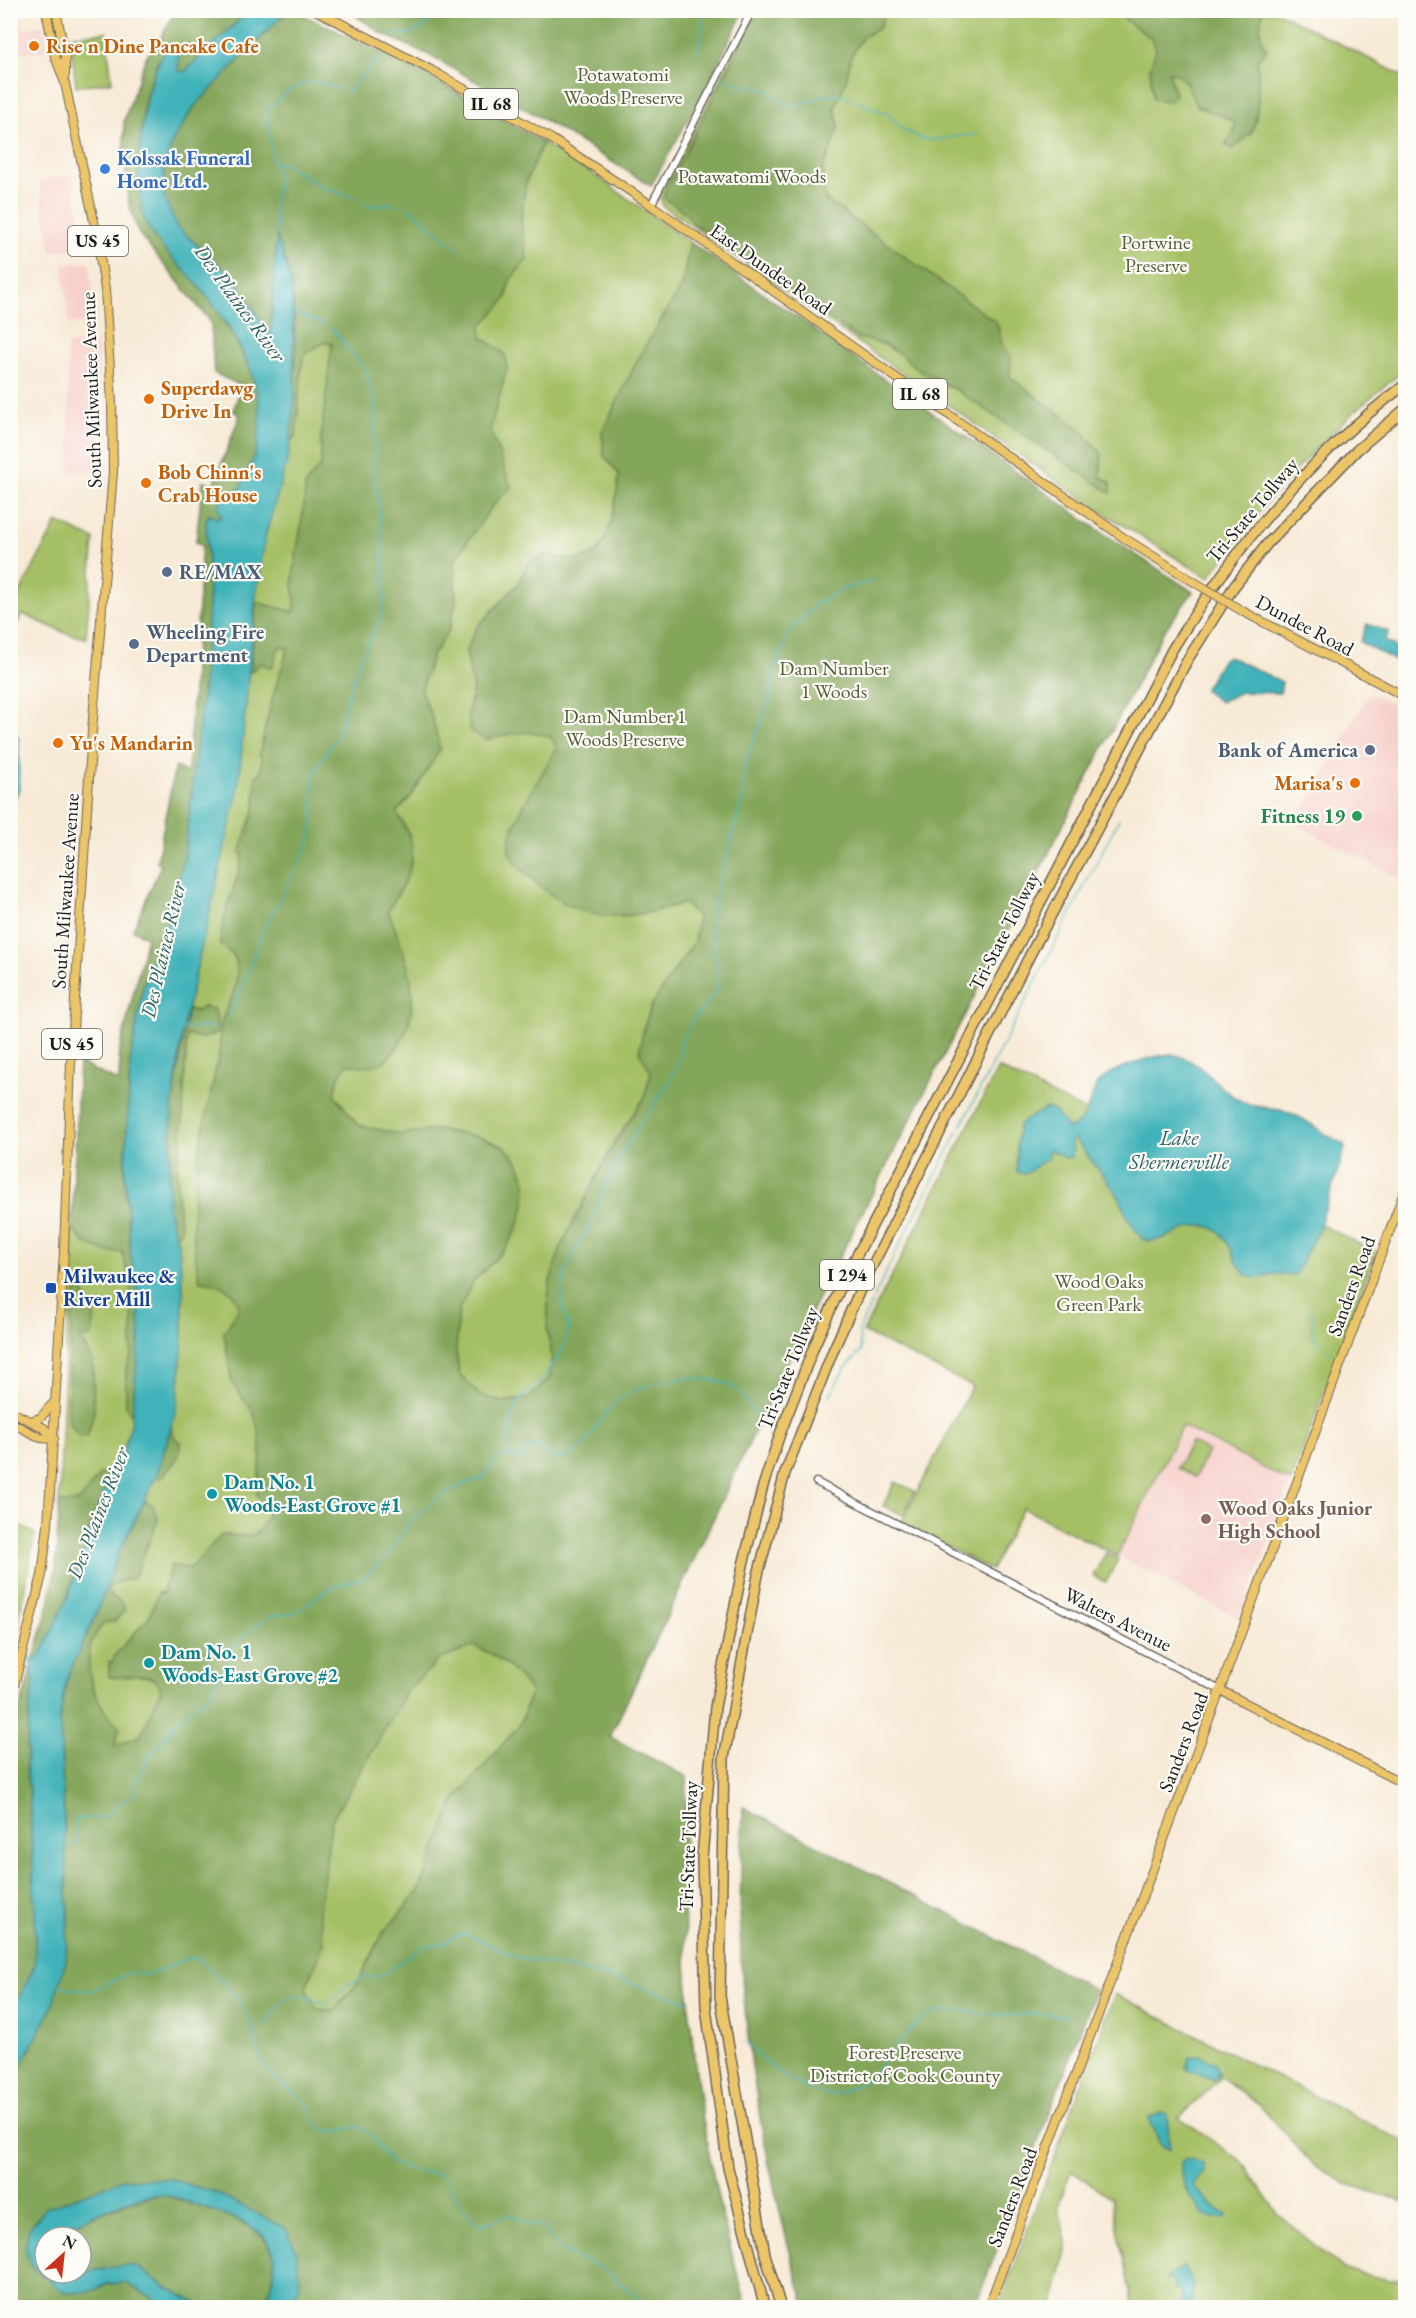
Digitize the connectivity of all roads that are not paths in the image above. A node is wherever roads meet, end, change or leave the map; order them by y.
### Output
1 (46, 10) edge
2 (56, 10) edge
3 (315, 10) edge
4 (752, 10) edge
5 (65, 83) junction
6 (651, 205) junction
7 (1406, 384) edge
8 (1406, 408) edge
9 (1191, 580) joint
10 (1406, 697) edge
11 (1406, 1186) edge
12 (56, 1399) junction
13 (10, 1411) edge
14 (30, 1421) junction
15 (10, 1422) edge
16 (54, 1439) junction
17 (816, 1482) dead end
18 (1220, 1690) junction
19 (10, 1701) edge
20 (1406, 1785) edge
21 (765, 2307) edge
22 (781, 2307) edge
23 (988, 2307) edge

1 - 5 main road, South Milwaukee Avenue / US 45
2 - 5 main road, South Milwaukee Avenue / US 45
3 - 6 main road, East Dundee Road / IL 68
4 - 6 street
5 - 12 main road, South Milwaukee Avenue / US 45
6 - 9 main road, East Dundee Road / IL 68
7 - 21 highway, Tri-State Tollway / I 294
8 - 22 highway, Tri-State Tollway / I 294
9 - 10 main road, Dundee Road / IL 68, bridge
11 - 18 main road, Sanders Road
12 - 14 main road
12 - 16 main road, South Milwaukee Avenue / US 45
13 - 14 main road
14 - 16 main road
15 - 16 main road
16 - 19 main road, South Milwaukee Avenue / US 45
17 - 18 street, Walters Avenue
18 - 20 main road, Walters Avenue
18 - 23 main road, Sanders Road

